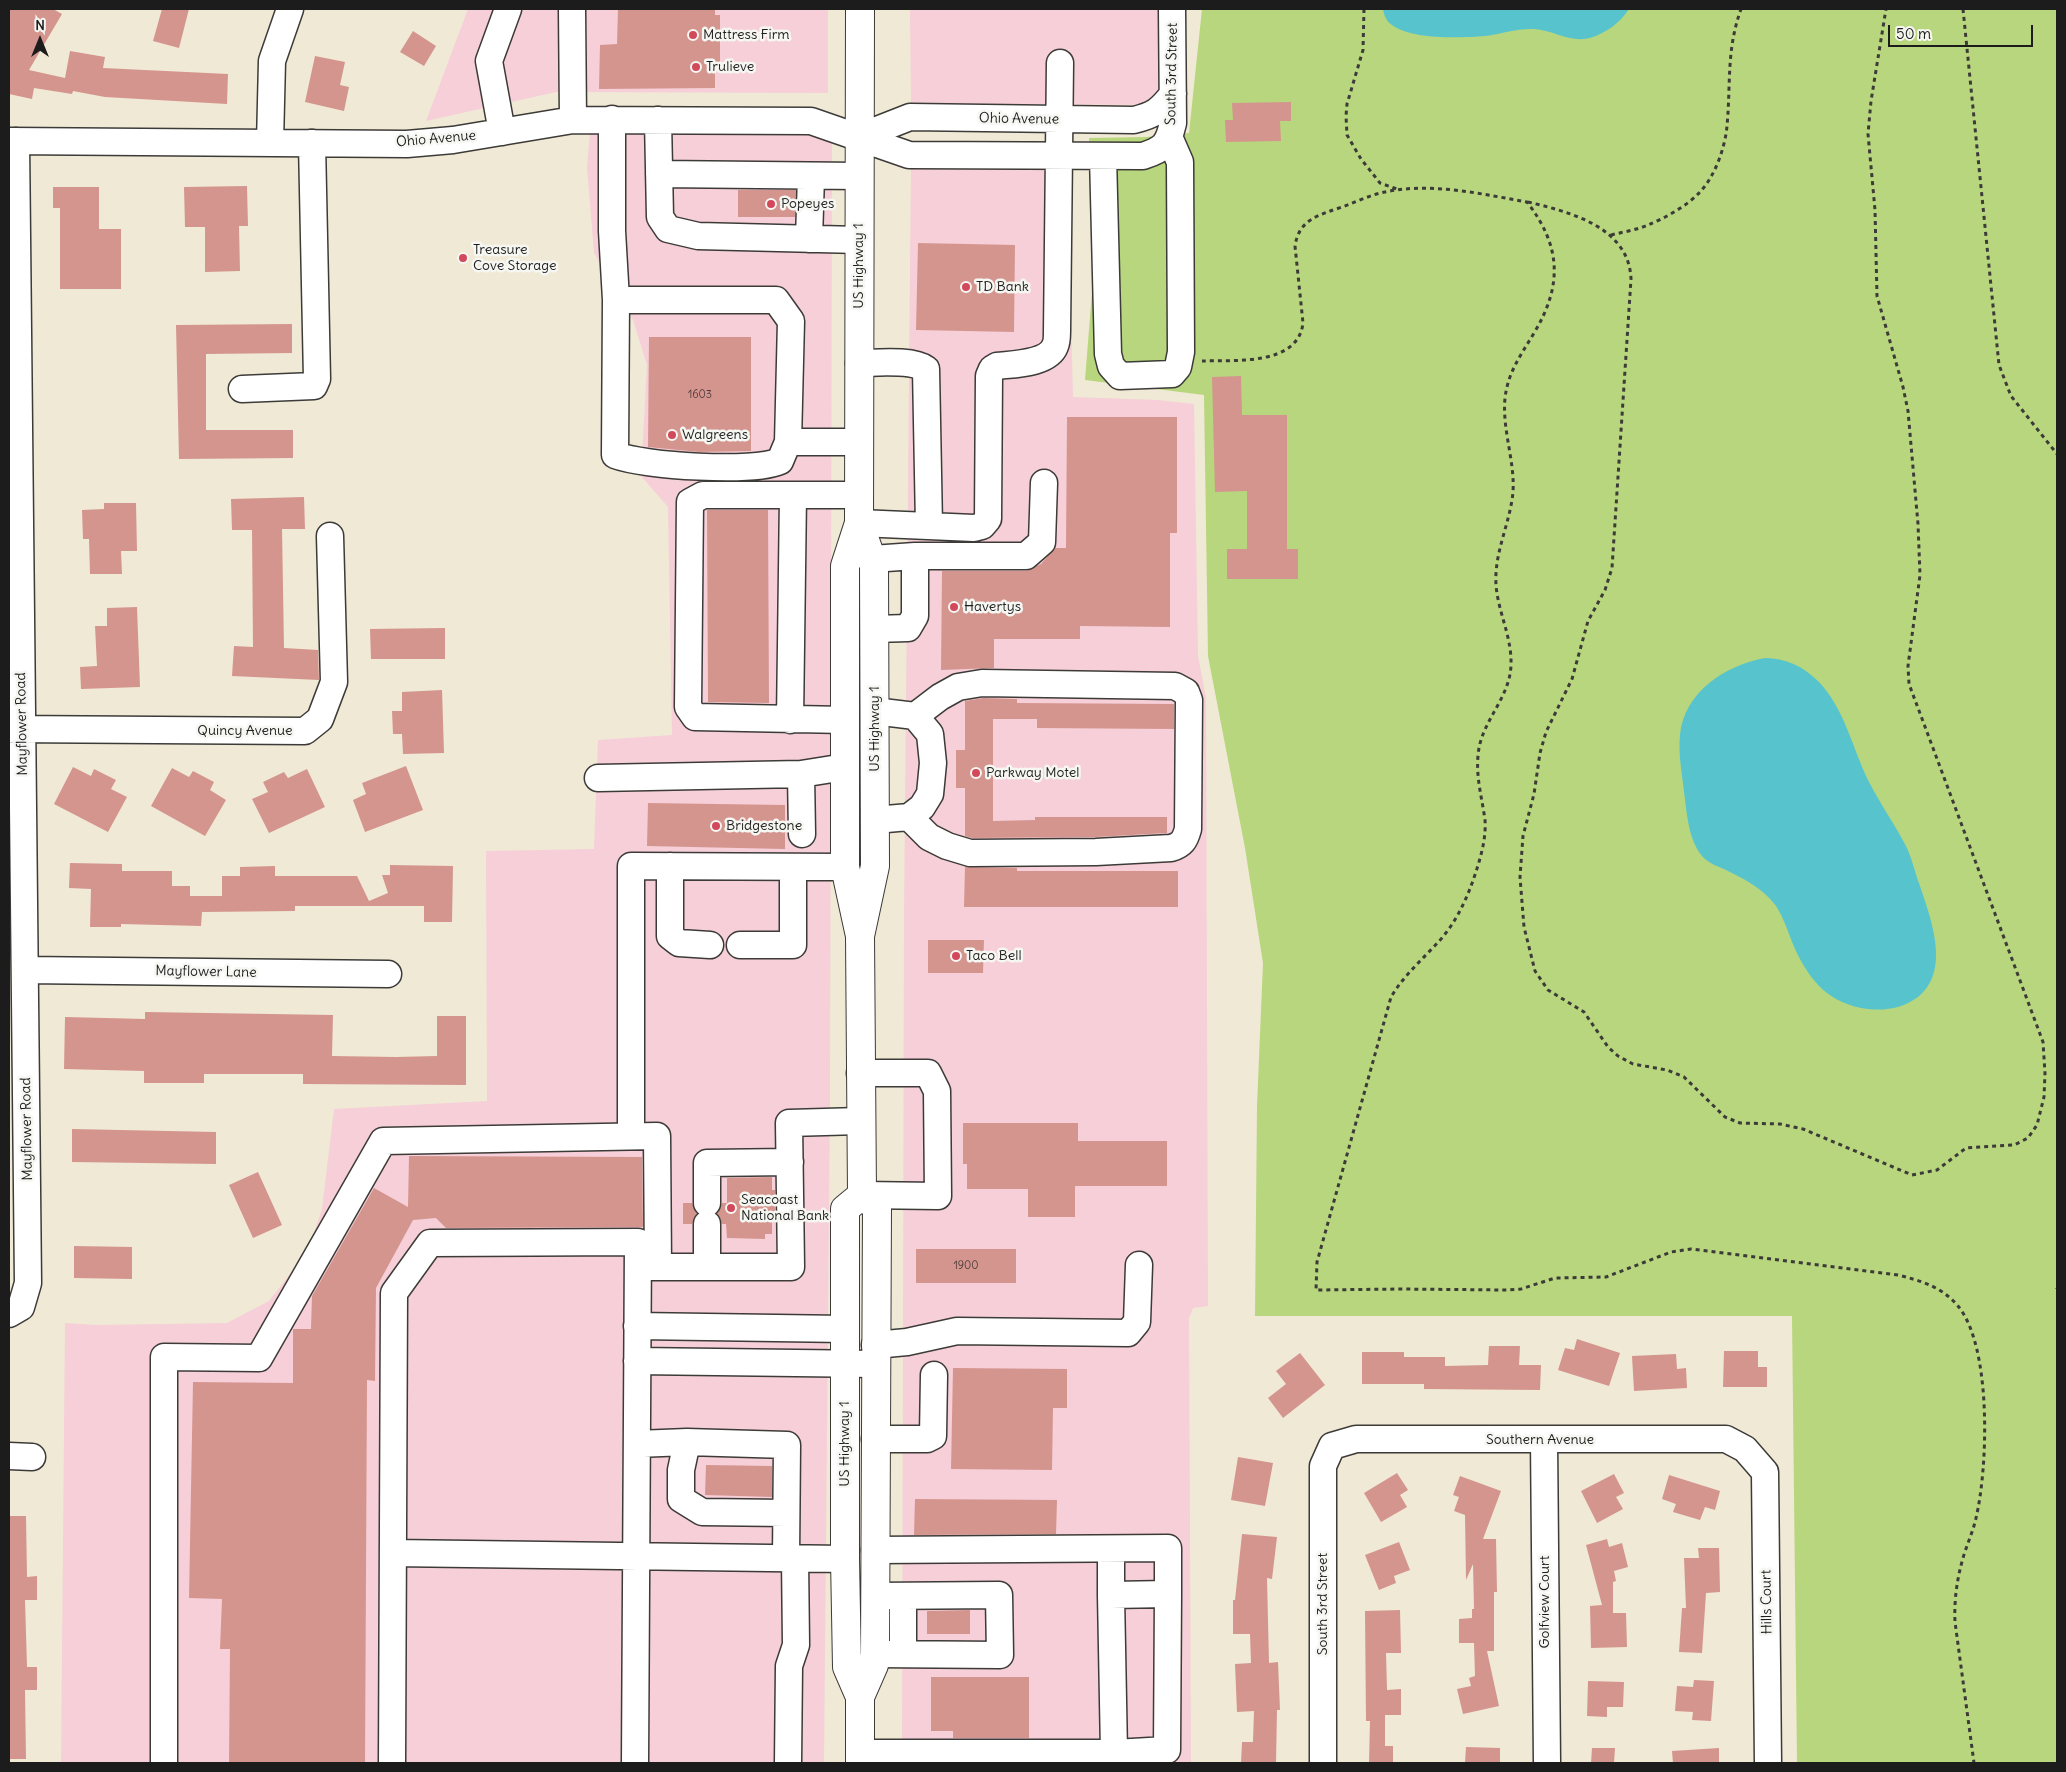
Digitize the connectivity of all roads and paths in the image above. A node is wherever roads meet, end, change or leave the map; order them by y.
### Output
1 (290, 9) edge
2 (508, 9) edge
3 (572, 9) edge
4 (860, 9) edge
5 (1172, 9) edge
6 (1364, 9) edge
7 (1741, 9) edge
8 (1886, 9) edge
9 (1963, 9) edge
10 (1060, 63) dead end
11 (1173, 94) junction
12 (612, 119) junction
13 (1060, 119) junction
14 (572, 120) junction
15 (658, 120) junction
16 (502, 132) junction
17 (859, 137) junction
18 (1170, 139) junction
19 (12, 141) edge
20 (270, 142) junction
21 (312, 143) junction
22 (1059, 156) junction
23 (1103, 156) junction
24 (659, 174) junction
25 (811, 176) junction
26 (859, 176) junction
27 (1403, 190) junction
28 (1527, 202) junction
29 (1611, 235) junction
30 (809, 239) junction
31 (859, 240) junction
32 (616, 300) junction
33 (1179, 362) junction
34 (859, 363) junction
35 (242, 390) dead end
36 (788, 442) junction
37 (859, 442) junction
38 (2057, 454) edge
39 (1044, 483) dead end
40 (793, 495) junction
41 (859, 495) junction
42 (859, 523) junction
43 (929, 526) junction
44 (330, 536) dead end
45 (916, 556) junction
46 (872, 559) junction
47 (874, 629) junction
48 (874, 711) junction
49 (915, 716) junction
50 (790, 720) junction
51 (845, 720) junction
52 (16, 729) edge
53 (845, 767) junction
54 (802, 774) junction
55 (598, 778) dead end
56 (909, 817) junction
57 (875, 820) junction
58 (802, 834) dead end
59 (670, 866) junction
60 (793, 867) junction
61 (845, 868) junction
62 (860, 936) junction
63 (710, 945) dead end
64 (740, 945) dead end
65 (25, 970) junction
66 (388, 974) dead end
67 (860, 1072) junction
68 (860, 1121) junction
69 (631, 1136) junction
70 (790, 1162) junction
71 (862, 1196) junction
72 (1139, 1265) dead end
73 (648, 1267) junction
74 (707, 1267) junction
75 (15, 1310) edge
76 (638, 1326) junction
77 (845, 1329) junction
78 (875, 1354) junction
79 (637, 1361) junction
80 (845, 1364) junction
81 (934, 1375) dead end
82 (875, 1439) junction
83 (1544, 1440) junction
84 (687, 1442) junction
85 (637, 1444) junction
86 (1332, 1446) joint
87 (1745, 1449) joint
88 (786, 1513) junction
89 (1111, 1549) junction
90 (875, 1550) junction
91 (393, 1553) junction
92 (636, 1556) junction
93 (791, 1558) junction
94 (845, 1559) junction
95 (1168, 1594) junction
96 (1111, 1595) junction
97 (875, 1596) junction
98 (903, 1596) junction
99 (903, 1653) junction
100 (875, 1654) junction
101 (860, 1697) junction
102 (1114, 1753) junction
103 (860, 1758) edge
104 (164, 1763) edge
105 (392, 1763) edge
106 (635, 1763) edge
107 (788, 1763) edge
108 (1323, 1763) edge
109 (1547, 1763) edge
110 (1768, 1763) edge
111 (1974, 1763) edge

1 - 20 street
2 - 16 street
3 - 14 street
4 - 17 main road, US Highway 1
5 - 11 street, South 3rd Street
6 - 27 path
7 - 29 path
8 - 29 path
9 - 38 path
10 - 13 street
11 - 13 street, Ohio Avenue
11 - 18 street, South 3rd Street
12 - 14 street, Ohio Avenue
12 - 15 street, Ohio Avenue
12 - 32 street
13 - 17 street, Ohio Avenue
13 - 22 street
14 - 16 street, Ohio Avenue
15 - 17 street, Ohio Avenue
15 - 24 street
16 - 21 street, Ohio Avenue
17 - 22 street, Ohio Avenue
17 - 26 main road, US Highway 1
18 - 23 street, Ohio Avenue
18 - 33 street
19 - 20 street, Ohio Avenue
19 - 52 street, Mayflower Road
20 - 21 street, Ohio Avenue
21 - 35 street
22 - 23 street, Ohio Avenue
22 - 43 street
23 - 33 street
24 - 25 street
24 - 30 street
25 - 26 street
25 - 30 street
26 - 31 main road, US Highway 1
27 - 28 path
27 - 33 path
28 - 29 path
28 - 111 path
30 - 31 street
31 - 34 main road, US Highway 1
32 - 36 street
32 - 36 street
34 - 37 main road, US Highway 1
34 - 43 street
36 - 37 street
37 - 41 main road, US Highway 1
39 - 45 street
40 - 41 street
40 - 50 street
40 - 50 street
41 - 42 main road, US Highway 1
42 - 43 street
42 - 46 main road, US Highway 1
42 - 51 main road, US Highway 1
44 - 52 street, Quincy Avenue
45 - 46 street
45 - 47 street
46 - 47 main road, US Highway 1
47 - 48 main road, US Highway 1
48 - 49 street
48 - 57 main road, US Highway 1
49 - 56 street
49 - 56 street
50 - 51 street
51 - 53 main road, US Highway 1
52 - 65 street, Mayflower Road
53 - 54 street
53 - 61 main road, US Highway 1
54 - 55 street
54 - 58 street
56 - 57 street
57 - 62 main road, US Highway 1
59 - 60 street
59 - 63 street
59 - 69 street
60 - 61 street
60 - 64 street
61 - 62 main road, US Highway 1
62 - 67 main road, US Highway 1
65 - 66 street, Mayflower Lane
65 - 75 street, Mayflower Road
67 - 68 main road, US Highway 1
67 - 71 street
68 - 70 street
68 - 71 main road, US Highway 1
69 - 73 street
69 - 104 street
70 - 74 street
70 - 74 street
71 - 77 main road, US Highway 1
71 - 78 main road, US Highway 1
72 - 78 street
73 - 74 street
73 - 76 street
73 - 91 street
76 - 77 street
76 - 79 street
77 - 80 main road, US Highway 1
78 - 80 street
78 - 82 main road, US Highway 1
79 - 80 street
79 - 85 street
80 - 94 main road, US Highway 1
81 - 82 street
82 - 90 main road, US Highway 1
83 - 86 street, Southern Avenue
83 - 87 street, Southern Avenue
83 - 109 street, Golfview Court
84 - 85 street
84 - 88 street
84 - 88 street
85 - 92 street
86 - 108 street, South 3rd Street
87 - 110 street, Hills Court
88 - 93 street
89 - 90 street
89 - 95 street
89 - 96 street
90 - 97 main road, US Highway 1
91 - 92 street
91 - 105 street
92 - 93 street
92 - 106 street
93 - 94 street
93 - 107 street
94 - 101 main road, US Highway 1
95 - 96 street
95 - 102 street
96 - 102 street
97 - 98 street
97 - 100 main road, US Highway 1
98 - 99 street
98 - 99 street
99 - 100 street
100 - 101 main road, US Highway 1
101 - 103 main road, US Highway 1
102 - 103 street

